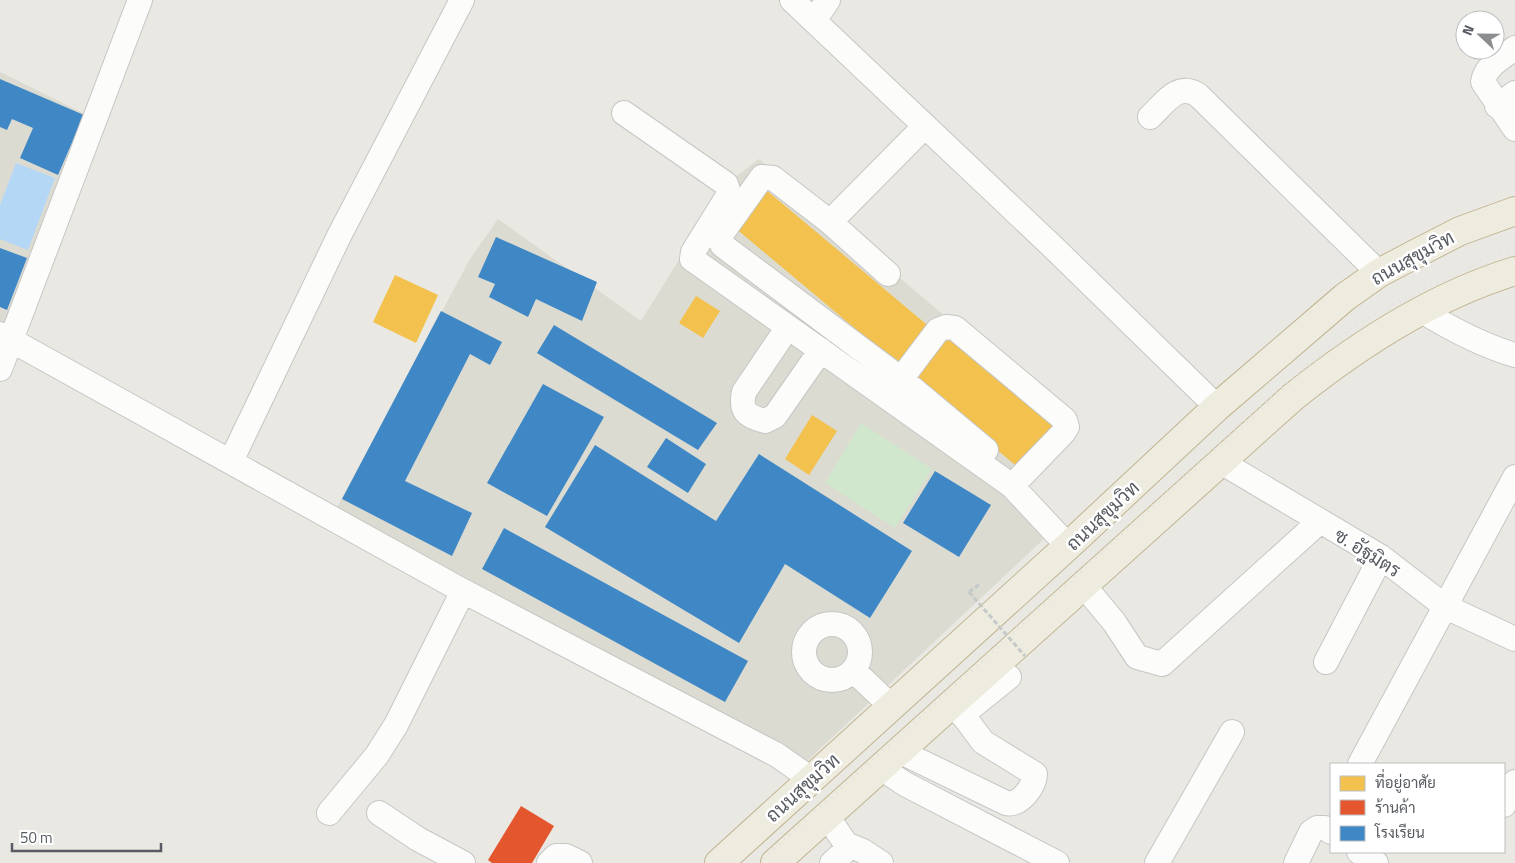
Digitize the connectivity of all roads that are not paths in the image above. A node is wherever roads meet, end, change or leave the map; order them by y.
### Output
1 (140, 0) edge
2 (462, 0) edge
3 (792, 0) edge
4 (828, 0) edge
5 (814, 21) junction
6 (1515, 48) edge
7 (1506, 99) edge
8 (624, 113) dead end
9 (1150, 117) dead end
10 (924, 127) junction
11 (1515, 129) edge
12 (1515, 211) edge
13 (830, 222) junction
14 (1515, 271) edge
15 (1379, 273) junction
16 (888, 274) dead end
17 (1422, 311) junction
18 (788, 327) junction
19 (5, 338) edge
20 (821, 350) junction
21 (1515, 355) edge
22 (0, 369) edge
23 (901, 379) junction
24 (1217, 407) junction
25 (231, 461) junction
26 (1222, 462) junction
27 (1515, 477) edge
28 (1016, 482) junction
29 (1319, 522) junction
30 (1068, 546) junction
31 (1381, 557) junction
32 (1084, 586) junction
33 (463, 591) junction
34 (1446, 607) junction
35 (1515, 639) edge
36 (1326, 662) dead end
37 (853, 670) dead end
38 (1009, 677) dead end
39 (891, 706) junction
40 (958, 709) junction
41 (1232, 732) dead end
42 (890, 760) junction
43 (1361, 763) edge
44 (811, 779) junction
45 (1515, 782) edge
46 (1505, 803) edge
47 (329, 813) dead end
48 (379, 813) dead end
49 (827, 816) junction
50 (1330, 831) edge
51 (846, 844) junction
52 (1361, 853) edge
53 (463, 863) edge
54 (549, 863) edge
55 (580, 863) edge
56 (719, 863) edge
57 (775, 863) edge
58 (832, 863) edge
59 (881, 863) edge
60 (1057, 863) edge
61 (1158, 863) edge
62 (1296, 863) edge
63 (1376, 863) edge

1 - 19 street
2 - 25 street
3 - 5 street
4 - 5 street
5 - 10 street
6 - 7 street
7 - 11 street
8 - 18 street
9 - 15 street
10 - 13 street
10 - 24 street
12 - 15 highway, ถนนสุขุมวิท
13 - 16 street
13 - 23 street
14 - 17 highway, ถนนสุขุมวิท
15 - 24 highway, ถนนสุขุมวิท
17 - 21 street
17 - 26 highway, ถนนสุขุมวิท
18 - 20 street
18 - 20 street
19 - 22 street
19 - 25 street
20 - 28 street
23 - 28 street
23 - 28 street
24 - 30 highway, ถนนสุขุมวิท
25 - 33 street
26 - 29 street, ซ. อัฐมิตร
26 - 32 highway, ถนนสุขุมวิท
27 - 34 street
28 - 30 street
29 - 31 street, ซ. อัฐมิตร
29 - 32 street
30 - 39 highway, ถนนสุขุมวิท
31 - 34 street, ซ. อัฐมิตร
31 - 36 street
32 - 40 highway, ถนนสุขุมวิท
33 - 44 street
33 - 47 street
34 - 35 street, ซ. อัฐมิตร
34 - 43 street
37 - 39 street
38 - 40 street
39 - 44 highway, ถนนสุขุมวิท
40 - 42 highway, ถนนสุขุมวิท
40 - 42 street
41 - 61 street
42 - 49 highway, ถนนสุขุมวิท
42 - 60 street
44 - 56 highway, ถนนสุขุมวิท
45 - 46 street
48 - 53 street
49 - 51 street
49 - 57 highway, ถนนสุขุมวิท
50 - 62 street
51 - 58 street
51 - 59 street
52 - 63 street
54 - 55 street

